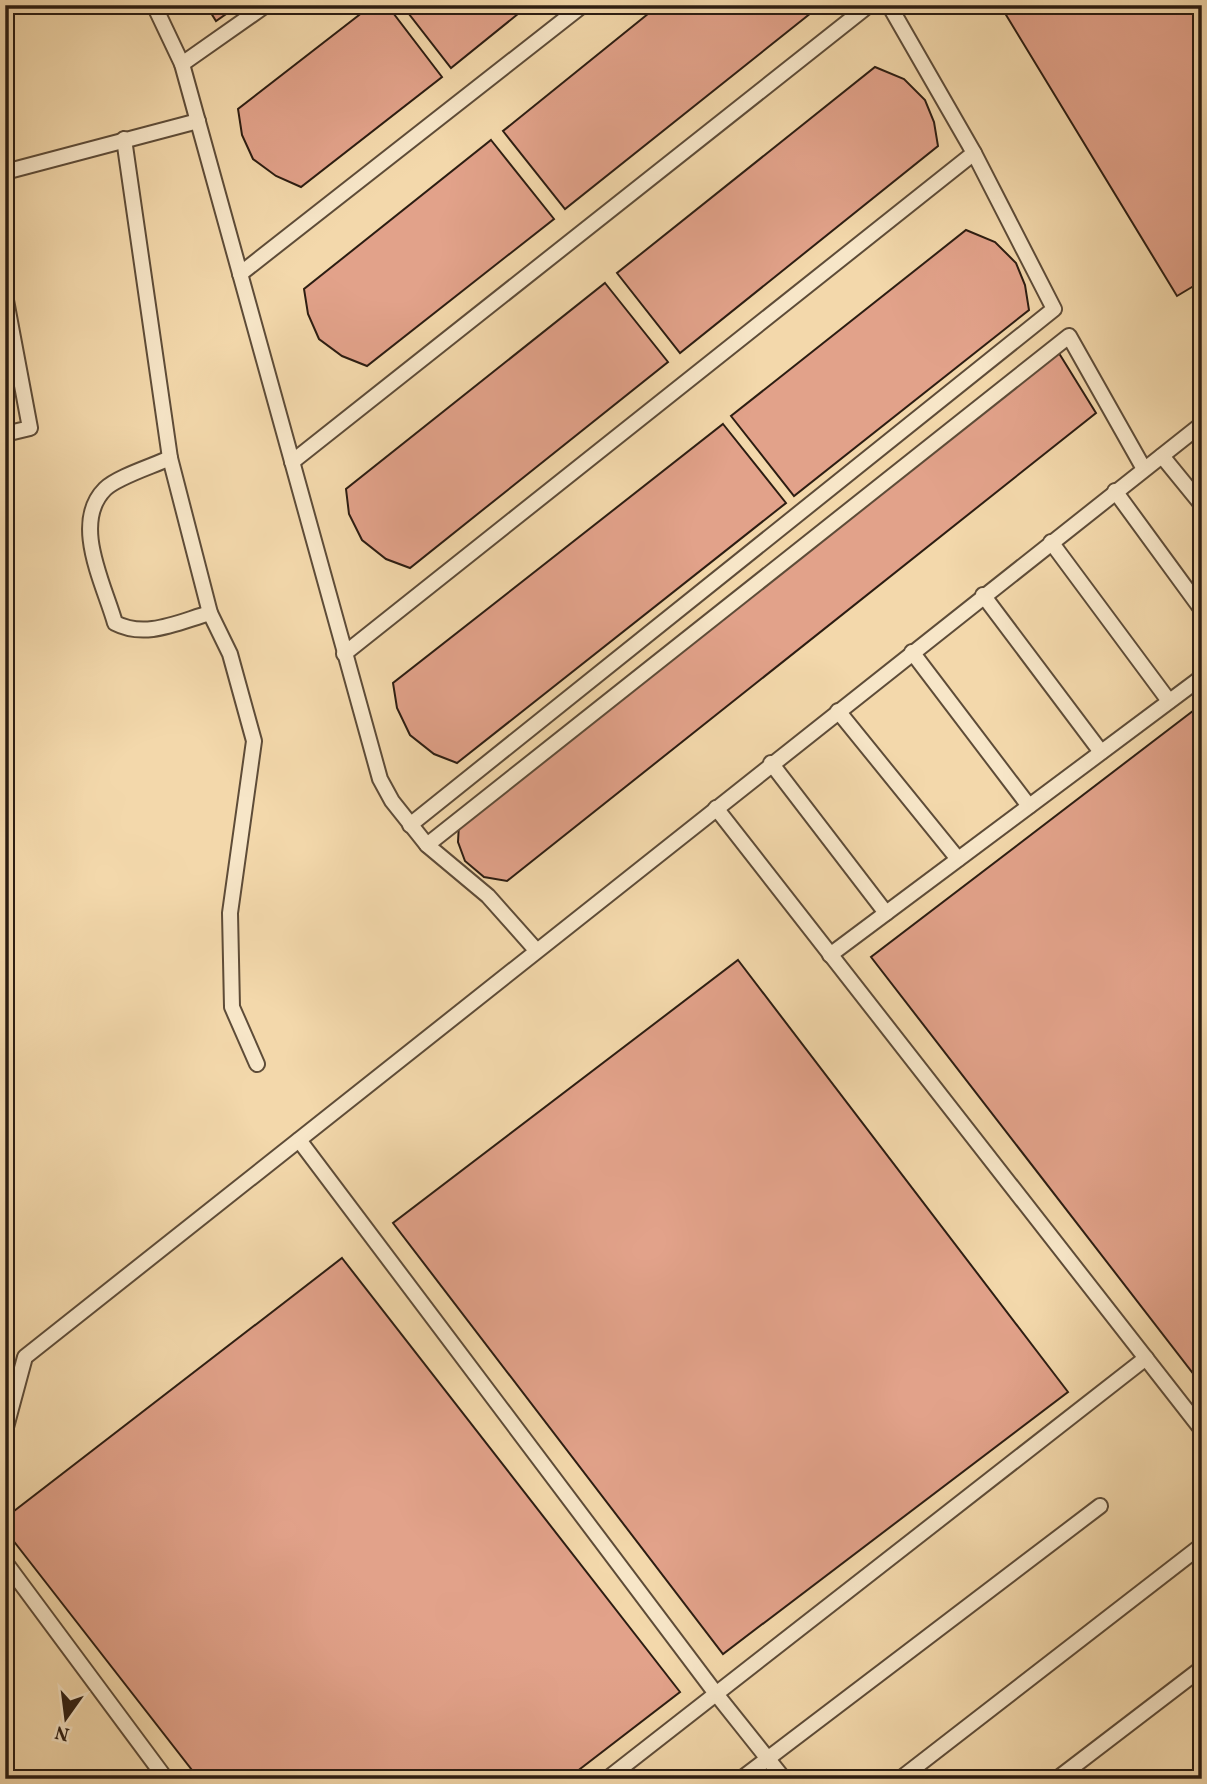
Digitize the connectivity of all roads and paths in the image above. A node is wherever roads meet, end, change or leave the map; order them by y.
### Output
1 (154, 5) edge
2 (265, 5) edge
3 (583, 5) edge
4 (869, 5) edge
5 (888, 5) edge
6 (182, 64) junction
7 (198, 121) junction
8 (124, 139) junction
9 (974, 153) junction
10 (5, 172) edge
11 (240, 274) junction
12 (5, 295) edge
13 (1202, 424) edge
14 (5, 434) edge
15 (1162, 456) junction
16 (170, 458) junction
17 (292, 462) junction
18 (1144, 469) junction
19 (1115, 491) junction
20 (1202, 505) edge
21 (1051, 542) junction
22 (983, 595) junction
23 (1202, 610) edge
24 (210, 613) junction
25 (912, 652) junction
26 (344, 654) junction
27 (1202, 677) edge
28 (1170, 701) junction
29 (838, 711) junction
30 (1101, 752) junction
31 (771, 764) junction
32 (1029, 806) junction
33 (716, 808) junction
34 (410, 825) junction
35 (427, 845) junction
36 (958, 859) junction
37 (887, 913) junction
38 (536, 950) junction
39 (830, 954) junction
40 (257, 1064) dead end
41 (299, 1140) junction
42 (1146, 1358) junction
43 (1202, 1430) edge
44 (5, 1431) edge
45 (1100, 1506) dead end
46 (1202, 1545) edge
47 (5, 1562) edge
48 (1202, 1668) edge
49 (717, 1695) junction
50 (768, 1758) junction
51 (166, 1779) edge
52 (607, 1779) edge
53 (741, 1779) edge
54 (784, 1779) edge
55 (900, 1779) edge
56 (1057, 1779) edge

1 - 6 lane
2 - 6 lane
3 - 11 lane
4 - 17 lane
5 - 9 lane
6 - 7 lane
7 - 8 lane
7 - 11 lane
8 - 10 lane
8 - 16 lane
9 - 26 lane
9 - 34 lane
11 - 17 lane
12 - 14 lane
13 - 15 lane
15 - 18 lane
15 - 20 lane
16 - 24 lane
16 - 24 lane
17 - 26 lane
18 - 19 lane
18 - 35 lane
19 - 21 lane
19 - 23 lane
21 - 22 lane
21 - 28 lane
22 - 25 lane
22 - 30 lane
24 - 40 lane
25 - 29 lane
25 - 32 lane
26 - 34 lane
27 - 28 lane
28 - 30 lane
29 - 31 lane
29 - 36 lane
30 - 32 lane
31 - 33 lane
31 - 37 lane
32 - 36 lane
33 - 38 lane
33 - 39 lane
34 - 35 lane
35 - 38 lane
36 - 37 lane
37 - 39 lane
38 - 41 lane
39 - 42 lane
41 - 44 lane
41 - 49 lane
42 - 43 lane
42 - 49 lane
45 - 50 lane
46 - 55 lane
47 - 51 lane
48 - 56 lane
49 - 50 lane
49 - 52 lane
50 - 53 lane
50 - 54 lane

